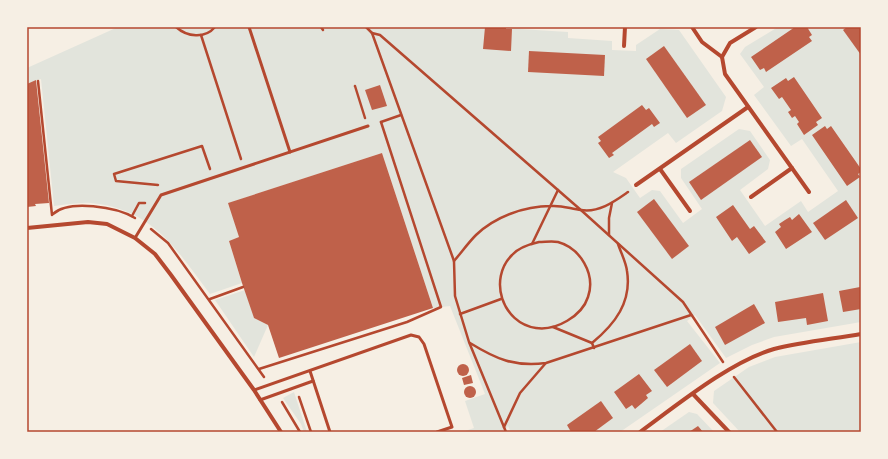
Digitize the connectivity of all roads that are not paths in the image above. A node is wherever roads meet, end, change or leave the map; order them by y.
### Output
1 (249, 27) edge
2 (625, 27) edge
3 (692, 27) edge
4 (756, 27) edge
5 (624, 46) dead end
6 (722, 57) junction
7 (748, 107) junction
8 (368, 126) road end
9 (290, 152) junction
10 (792, 168) junction
11 (660, 169) junction
12 (636, 185) road end
13 (809, 192) dead end
14 (751, 196) dead end
15 (690, 211) dead end
16 (27, 228) edge
17 (135, 238) junction
18 (861, 334) edge
19 (310, 371) junction
20 (313, 381) junction
21 (254, 390) junction
22 (692, 394) junction
23 (260, 400) junction
24 (282, 432) edge
25 (330, 432) edge
26 (437, 432) edge
27 (640, 432) edge
28 (729, 432) edge

1 - 9 lane
2 - 5 street
3 - 6 street
4 - 6 street
6 - 7 street
7 - 10 street
7 - 11 street
8 - 9 lane
9 - 17 lane
10 - 13 street
10 - 14 street
11 - 12 street
11 - 15 street
16 - 17 street
17 - 21 street
18 - 22 street
19 - 20 lane
19 - 21 lane
19 - 26 lane
20 - 23 lane
20 - 25 lane
21 - 23 street
22 - 27 street
22 - 28 street
23 - 24 street

